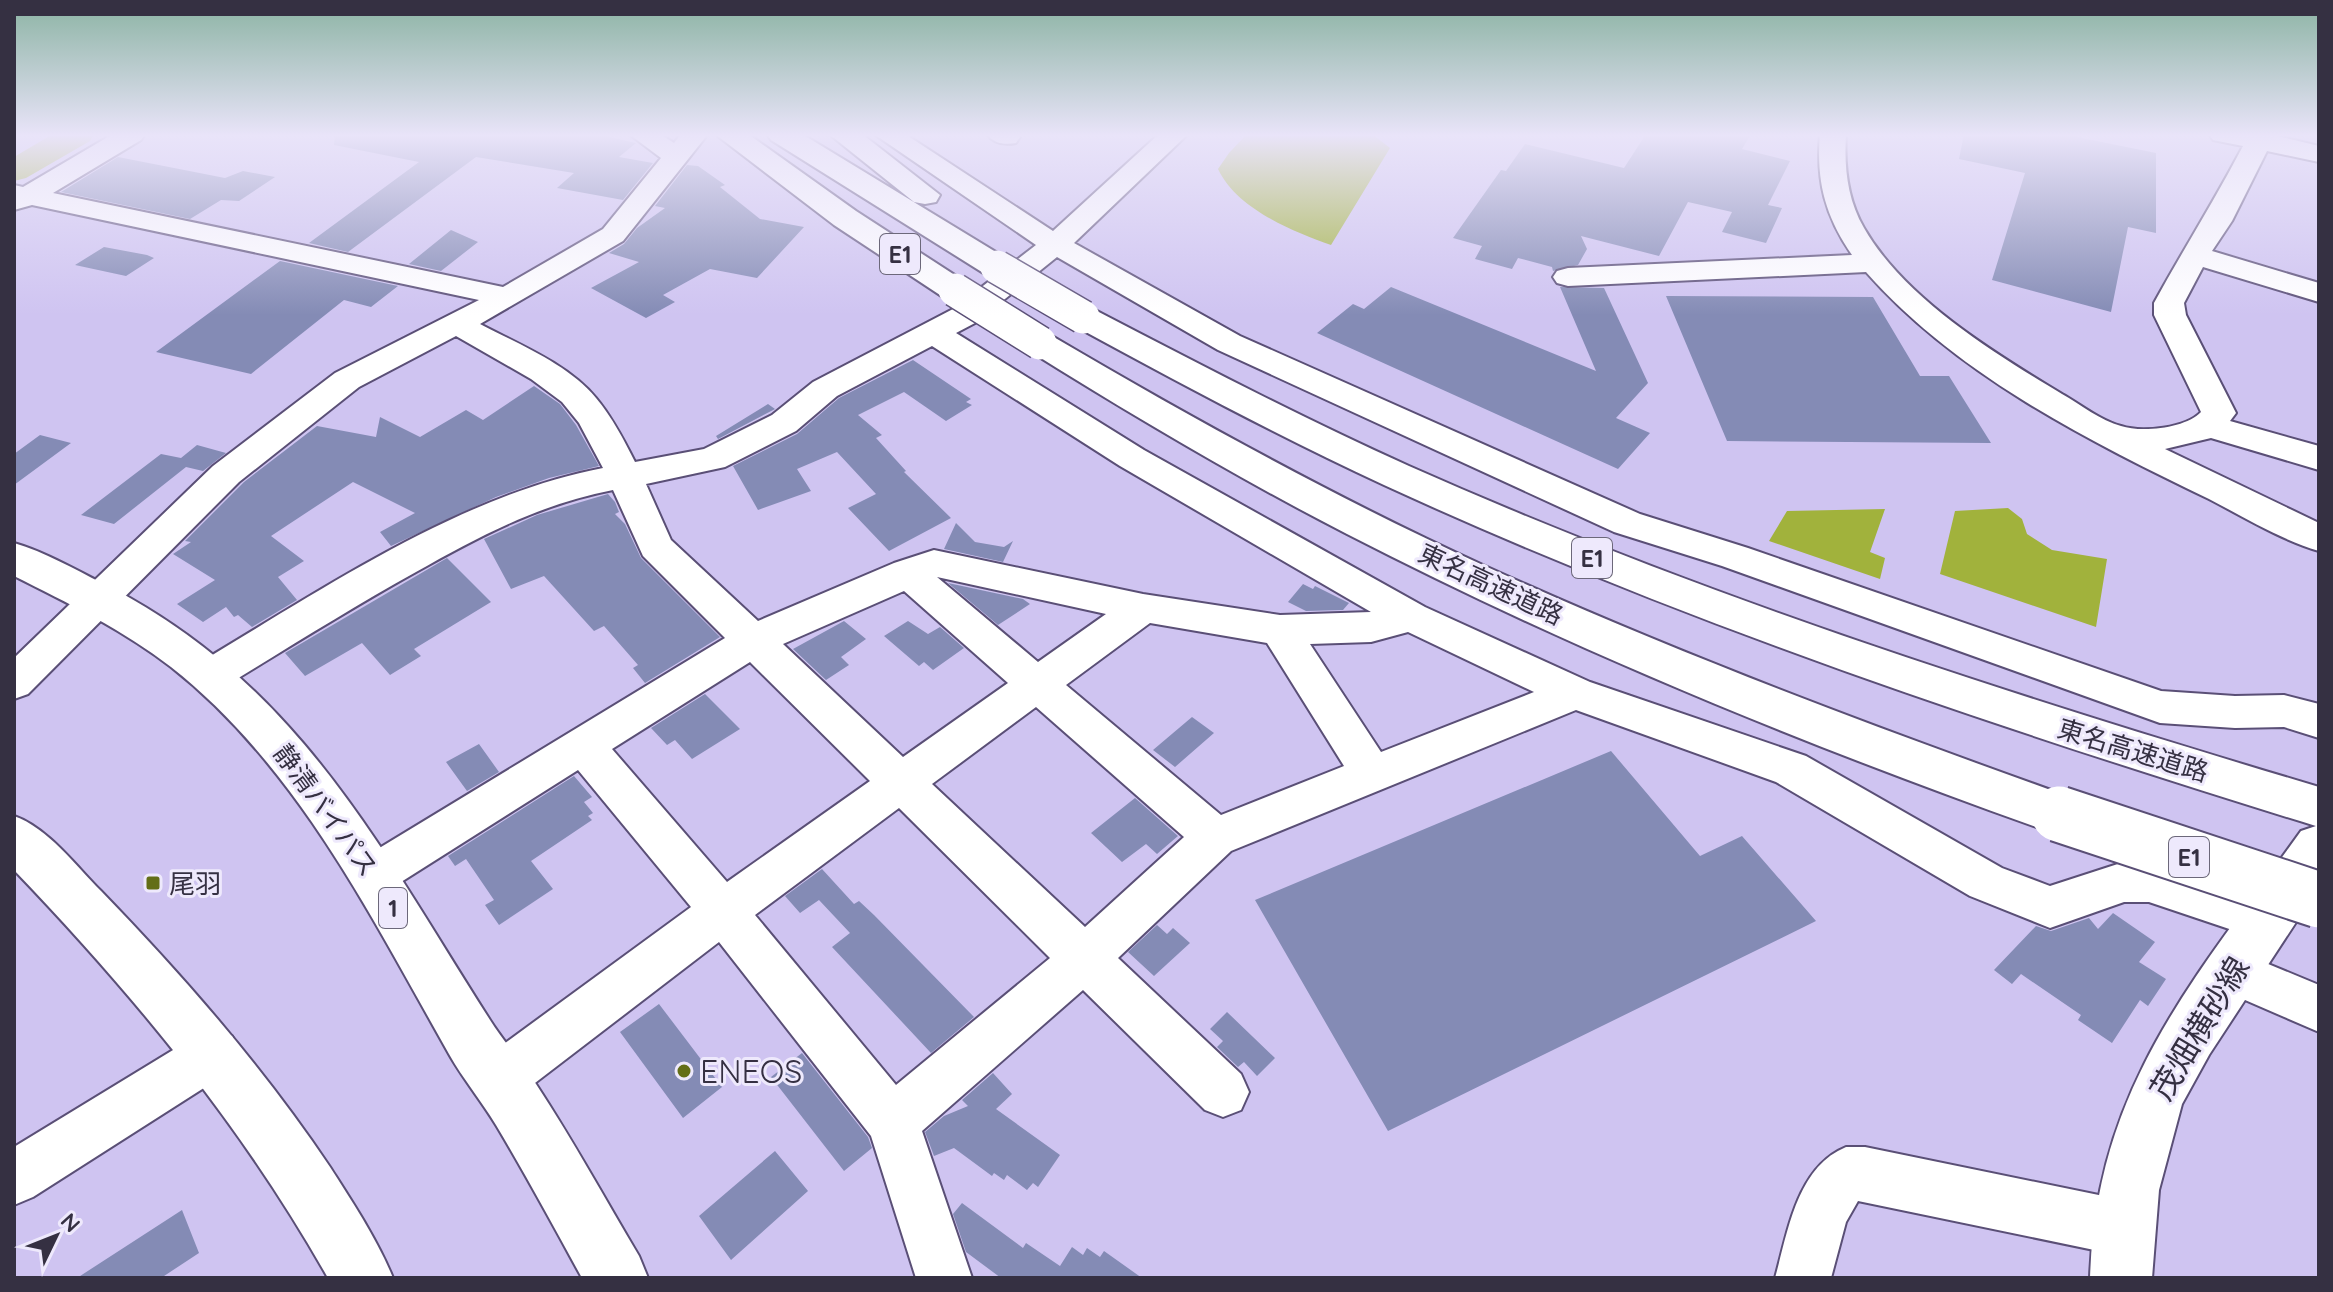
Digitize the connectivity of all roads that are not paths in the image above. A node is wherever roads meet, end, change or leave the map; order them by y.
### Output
1 (652, 194) edge
2 (802, 194) edge
3 (890, 194) edge
4 (923, 194) edge
5 (977, 194) edge
6 (1110, 194) edge
7 (1837, 194) edge
8 (2231, 194) edge
9 (19, 196) edge
10 (1056, 244) junction
11 (2195, 255) junction
12 (1008, 260) junction
13 (1875, 263) junction
14 (1568, 277) dead end
15 (2319, 293) edge
16 (508, 297) junction
17 (456, 323) junction
18 (932, 332) junction
19 (2210, 427) junction
20 (2115, 438) junction
21 (2319, 458) edge
22 (625, 477) junction
23 (2319, 538) edge
24 (14, 558) edge
25 (907, 573) junction
26 (98, 599) junction
27 (1143, 608) junction
28 (1411, 617) junction
29 (1280, 630) junction
30 (753, 640) junction
31 (211, 675) junction
32 (14, 683) edge
33 (1038, 686) junction
34 (1575, 693) junction
35 (2319, 721) edge
36 (582, 744) junction
37 (1372, 774) junction
38 (901, 784) junction
39 (2319, 807) edge
40 (14, 837) edge
41 (1215, 837) junction
42 (2319, 846) edge
43 (374, 875) junction
44 (2319, 900) edge
45 (723, 911) junction
46 (2265, 920) junction
47 (1084, 959) junction
48 (2232, 971) junction
49 (2319, 1009) edge
50 (214, 1053) junction
51 (500, 1078) junction
52 (1223, 1092) dead end
53 (893, 1122) junction
54 (14, 1178) edge
55 (2122, 1253) edge
56 (362, 1278) edge
57 (617, 1278) edge
58 (944, 1278) edge
59 (1803, 1278) edge

1 - 16 street
2 - 44 main road, 東名高速道路 / E1, bridge
3 - 12 main road, 東名高速道路 / E1
4 - 12 main road
5 - 10 street
6 - 10 street
7 - 13 street
8 - 11 street
9 - 16 street
10 - 18 street
10 - 35 street
11 - 15 street
11 - 19 street
12 - 39 main road, 東名高速道路 / E1, bridge
13 - 14 street
13 - 20 street
16 - 17 street
17 - 22 street
17 - 26 street
18 - 22 street
18 - 28 street
19 - 20 street
19 - 21 street
20 - 23 street
22 - 30 street
22 - 31 street
24 - 26 main road, 静清バイパス / 1
25 - 27 street
25 - 30 street
25 - 33 street
26 - 31 main road, 静清バイパス / 1
26 - 32 street
27 - 29 street
27 - 33 street
28 - 29 street
28 - 34 street
29 - 37 street
30 - 36 street
30 - 38 street
31 - 43 main road, 静清バイパス / 1
33 - 38 street
33 - 41 street
34 - 37 street
34 - 46 street
36 - 43 street
36 - 45 street
37 - 41 street
38 - 45 street
38 - 47 street
40 - 50 main road
41 - 47 street
42 - 46 main road, 茂畑横砂線
43 - 51 main road, 静清バイパス / 1
45 - 51 street
45 - 53 street
46 - 48 main road, 茂畑横砂線
47 - 52 street
47 - 53 street
48 - 49 street
48 - 55 main road, 茂畑横砂線
50 - 54 street
50 - 56 main road
51 - 57 main road, 静清バイパス / 1
53 - 58 street
55 - 59 street

